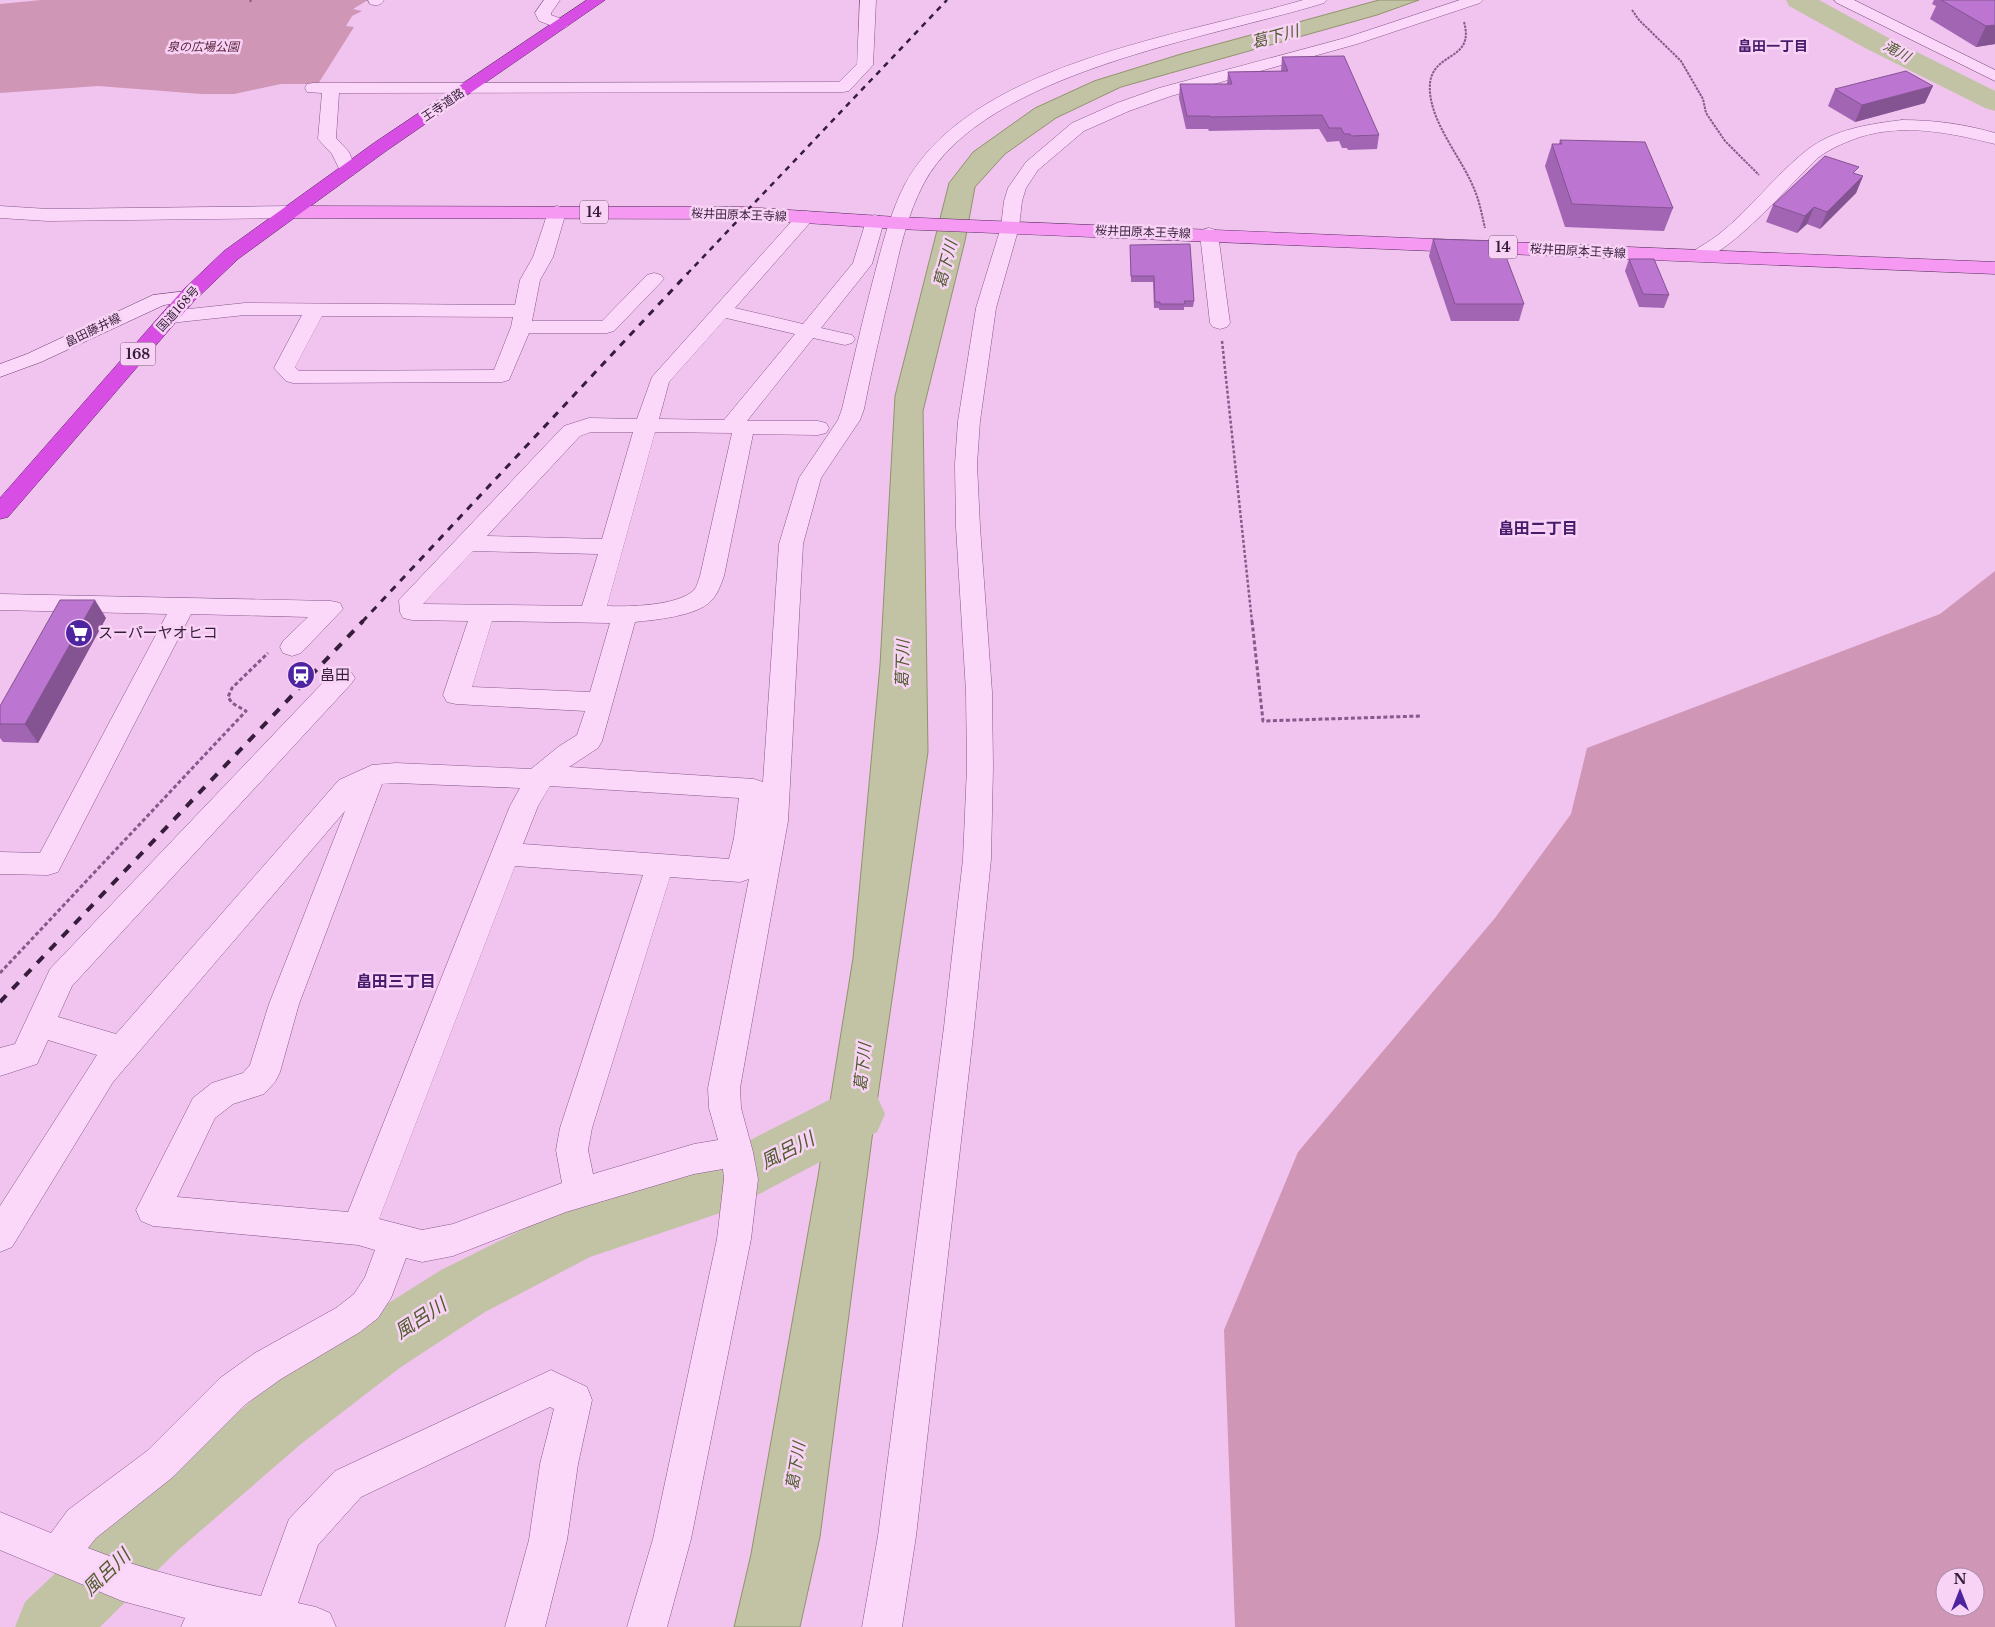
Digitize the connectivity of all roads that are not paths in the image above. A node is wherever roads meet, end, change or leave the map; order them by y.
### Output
1 (552, 0) edge
2 (597, 0) edge
3 (868, 0) edge
4 (1319, 0) edge
5 (1474, 0) edge
6 (1842, 0) edge
7 (561, 24) junction
8 (1995, 76) edge
9 (313, 88) dead end
10 (331, 88) junction
11 (468, 88) junction
12 (1995, 139) edge
13 (348, 170) junction
14 (0, 212) edge
15 (291, 212) junction
16 (557, 212) junction
17 (806, 217) junction
18 (886, 222) junction
19 (1010, 227) junction
20 (1210, 234) junction
21 (1699, 256) junction
22 (1995, 268) edge
23 (654, 279) dead end
24 (187, 297) junction
25 (315, 309) junction
26 (721, 311) junction
27 (170, 317) junction
28 (522, 319) junction
29 (1220, 323) road end
30 (808, 330) junction
31 (845, 339) dead end
32 (0, 371) edge
33 (646, 426) junction
34 (737, 427) junction
35 (818, 428) dead end
36 (0, 512) edge
37 (467, 543) junction
38 (612, 547) junction
39 (0, 602) edge
40 (183, 606) junction
41 (483, 612) junction
42 (592, 615) junction
43 (625, 615) junction
44 (283, 648) road end
45 (342, 678) dead end
46 (600, 702) junction
47 (372, 775) junction
48 (540, 777) junction
49 (505, 854) junction
50 (0, 864) edge
51 (660, 865) junction
52 (40, 1025) junction
53 (121, 1049) junction
54 (0, 1062) edge
55 (738, 1152) junction
56 (581, 1193) junction
57 (358, 1229) junction
58 (0, 1236) edge
59 (396, 1239) junction
60 (0, 1531) edge
61 (59, 1554) junction
62 (206, 1616) edge
63 (273, 1618) junction
64 (316, 1627) edge
65 (525, 1627) edge
66 (647, 1627) edge
67 (882, 1627) edge

1 - 7 street
2 - 7 highway, 王寺道路 / 168
3 - 11 street
4 - 18 street
5 - 19 street
6 - 8 street
7 - 11 highway, 王寺道路 / 168
9 - 10 street
10 - 11 street
10 - 13 street
11 - 13 highway, 王寺道路 / 168
12 - 21 street
13 - 15 highway, 王寺道路 / 168
14 - 15 street
15 - 16 main road, 桜井田原本王寺線 / 14
15 - 24 highway, 国道168号 / 168
16 - 17 main road, 桜井田原本王寺線 / 14
16 - 28 street
17 - 18 main road, 桜井田原本王寺線 / 14
17 - 26 street
18 - 19 main road, 桜井田原本王寺線 / 14
18 - 30 street
18 - 55 street
19 - 20 main road, 桜井田原本王寺線 / 14
19 - 67 street
20 - 21 main road, 桜井田原本王寺線 / 14
20 - 29 street
21 - 22 main road, 桜井田原本王寺線 / 14
23 - 28 street
24 - 27 highway, 国道168号 / 168
24 - 32 street, 畠田藤井線
25 - 27 street
25 - 28 street
25 - 28 street
26 - 30 street
26 - 33 street
27 - 36 highway, 国道168号 / 168
30 - 31 street
30 - 34 street
33 - 34 street
33 - 37 street
33 - 38 street
34 - 35 street
34 - 43 street
37 - 38 street
37 - 41 street
38 - 42 street
39 - 40 street
40 - 44 street
40 - 50 street
41 - 42 street
41 - 46 street
42 - 43 street
43 - 46 street
45 - 52 street
46 - 48 street
47 - 48 street
47 - 53 street
47 - 57 street
48 - 49 street
48 - 51 street
49 - 51 street
49 - 57 street
51 - 56 street
52 - 53 street
52 - 54 street
53 - 58 street
55 - 56 street
55 - 66 street
56 - 59 street
57 - 59 street
59 - 61 street
60 - 61 street
61 - 62 street
62 - 63 street
63 - 64 street
63 - 65 street

